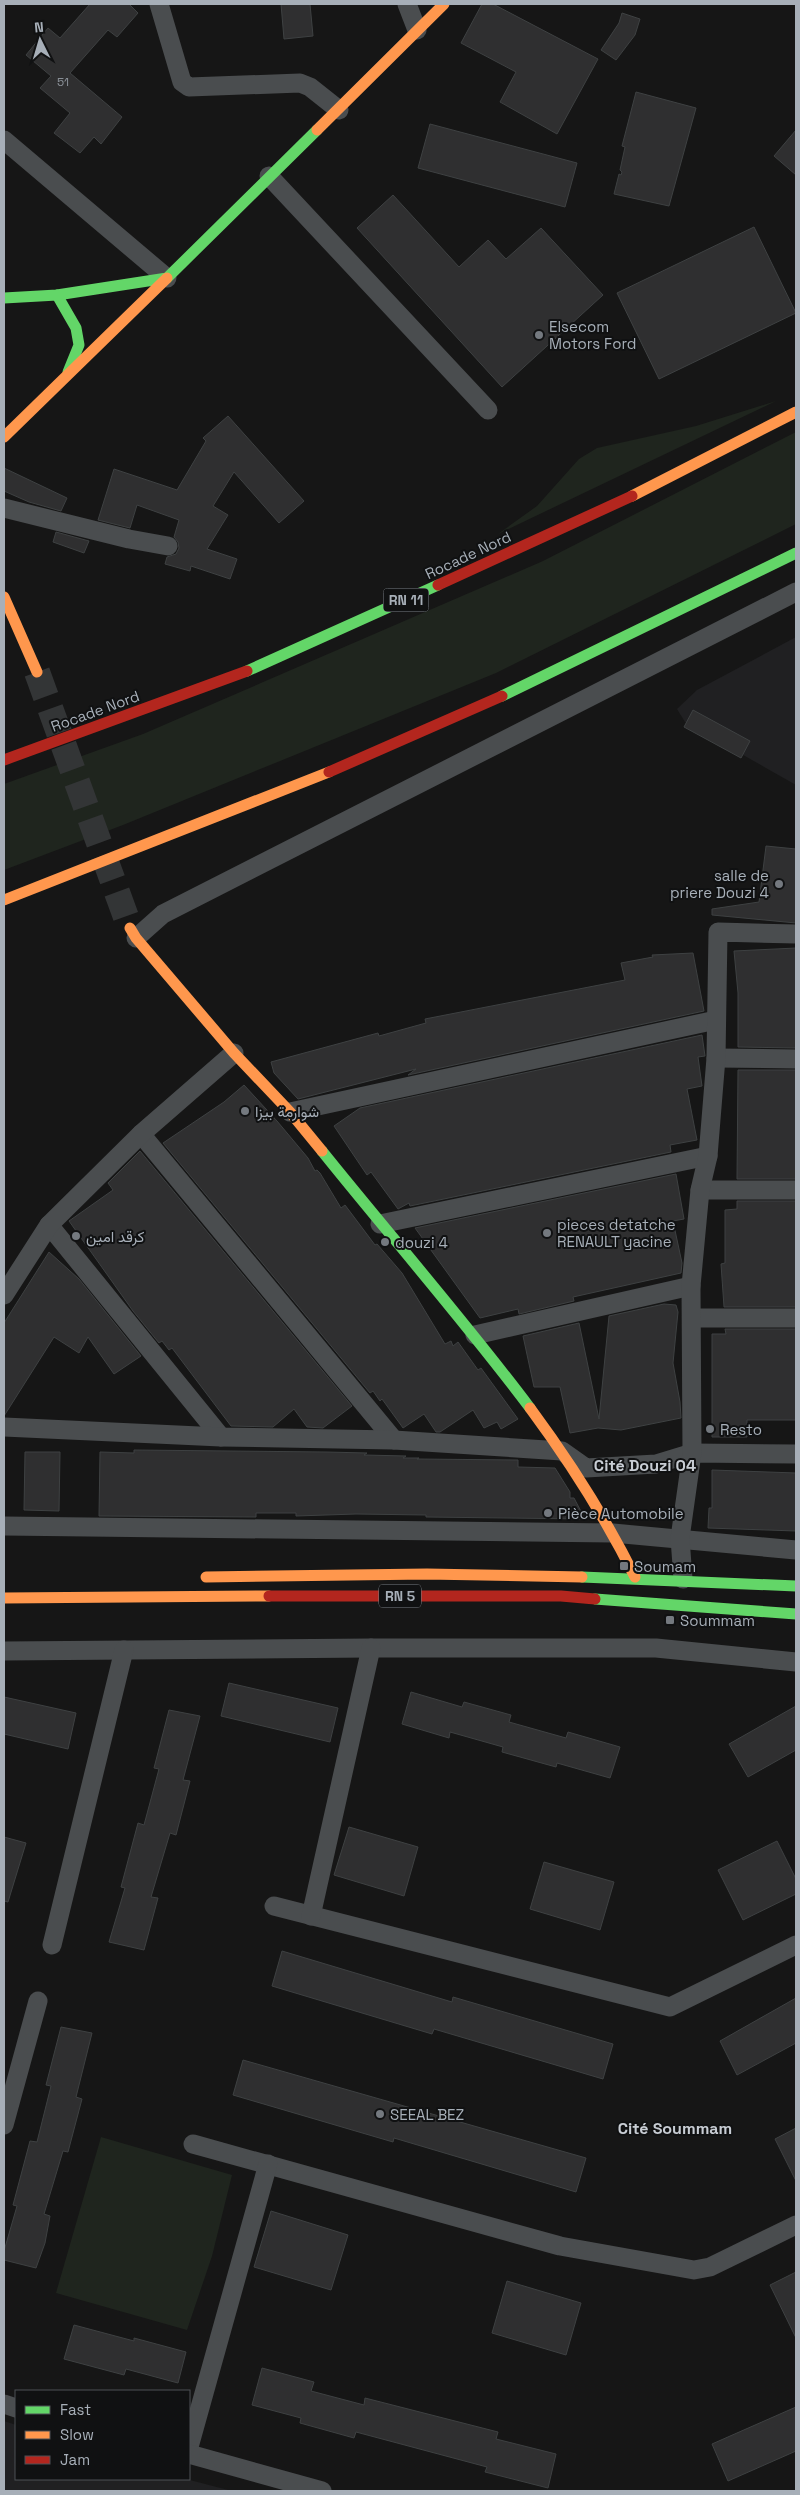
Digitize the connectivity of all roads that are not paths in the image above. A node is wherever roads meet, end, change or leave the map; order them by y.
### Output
1 (159, 4) edge
2 (407, 4) edge
3 (444, 4) edge
4 (417, 30) junction
5 (339, 110) junction
6 (4, 140) edge
7 (269, 176) junction
8 (166, 278) junction
9 (57, 295) junction
10 (4, 298) edge
11 (67, 374) junction
12 (488, 410) dead end
13 (796, 412) edge
14 (4, 437) edge
15 (4, 508) edge
16 (168, 546) dead end
17 (796, 553) edge
18 (796, 592) edge
19 (4, 597) edge
20 (36, 672) tunnel mouth
21 (4, 760) edge
22 (4, 900) edge
23 (133, 933) joint
24 (796, 934) edge
25 (716, 1020) junction
26 (234, 1054) junction
27 (716, 1058) junction
28 (796, 1059) edge
29 (290, 1112) junction
30 (141, 1134) junction
31 (708, 1156) junction
32 (700, 1190) junction
33 (796, 1190) edge
34 (380, 1224) junction
35 (49, 1225) junction
36 (691, 1286) junction
37 (4, 1295) edge
38 (692, 1318) junction
39 (796, 1318) edge
40 (476, 1335) junction
41 (4, 1427) edge
42 (220, 1437) junction
43 (394, 1440) junction
44 (562, 1451) junction
45 (692, 1453) junction
46 (796, 1454) edge
47 (4, 1526) edge
48 (613, 1534) junction
49 (680, 1538) junction
50 (796, 1550) edge
51 (635, 1577) junction
52 (190, 1578) dead end
53 (683, 1579) junction
54 (796, 1586) edge
55 (4, 1598) edge
56 (796, 1614) edge
57 (371, 1648) junction
58 (124, 1650) junction
59 (4, 1651) edge
60 (796, 1662) edge
61 (274, 1906) dead end
62 (311, 1916) junction
63 (52, 1945) dead end
64 (796, 1945) edge
65 (38, 2001) dead end
66 (4, 2125) edge
67 (192, 2144) dead end
68 (268, 2164) junction
69 (796, 2224) edge
70 (190, 2443) edge
71 (190, 2454) edge
72 (322, 2491) edge

1 - 5 street
2 - 4 street
3 - 4 main road
4 - 5 main road
5 - 7 main road
6 - 8 street
7 - 8 main road
7 - 12 street
8 - 9 main road
8 - 11 main road
9 - 10 main road
9 - 11 main road
11 - 14 main road
13 - 21 main road, Rocade Nord / RN 11
15 - 16 street
17 - 22 main road
18 - 23 street
19 - 20 main road
23 - 26 main road
24 - 25 street
25 - 27 street
25 - 29 street
26 - 29 main road
26 - 30 street
27 - 28 street
27 - 31 street
29 - 34 main road
30 - 35 street
30 - 43 street
31 - 32 street
31 - 34 street
32 - 33 street
32 - 36 street
34 - 40 main road
35 - 37 street
35 - 42 street
36 - 38 street
36 - 40 street
38 - 39 street
38 - 45 street
40 - 44 main road
41 - 42 street
42 - 43 street
43 - 44 street
44 - 45 street
44 - 48 main road
45 - 46 street
45 - 49 street
47 - 48 street
48 - 49 street
48 - 51 main road
49 - 50 street
49 - 53 street
51 - 52 main road, RN 5
51 - 53 main road, RN 5
53 - 54 main road, RN 5
55 - 56 main road, RN 5
57 - 58 street
57 - 60 street
57 - 62 street
58 - 59 street
58 - 63 street
61 - 62 street
62 - 64 street
65 - 66 street
67 - 68 street
68 - 69 street
68 - 70 street
71 - 72 street

